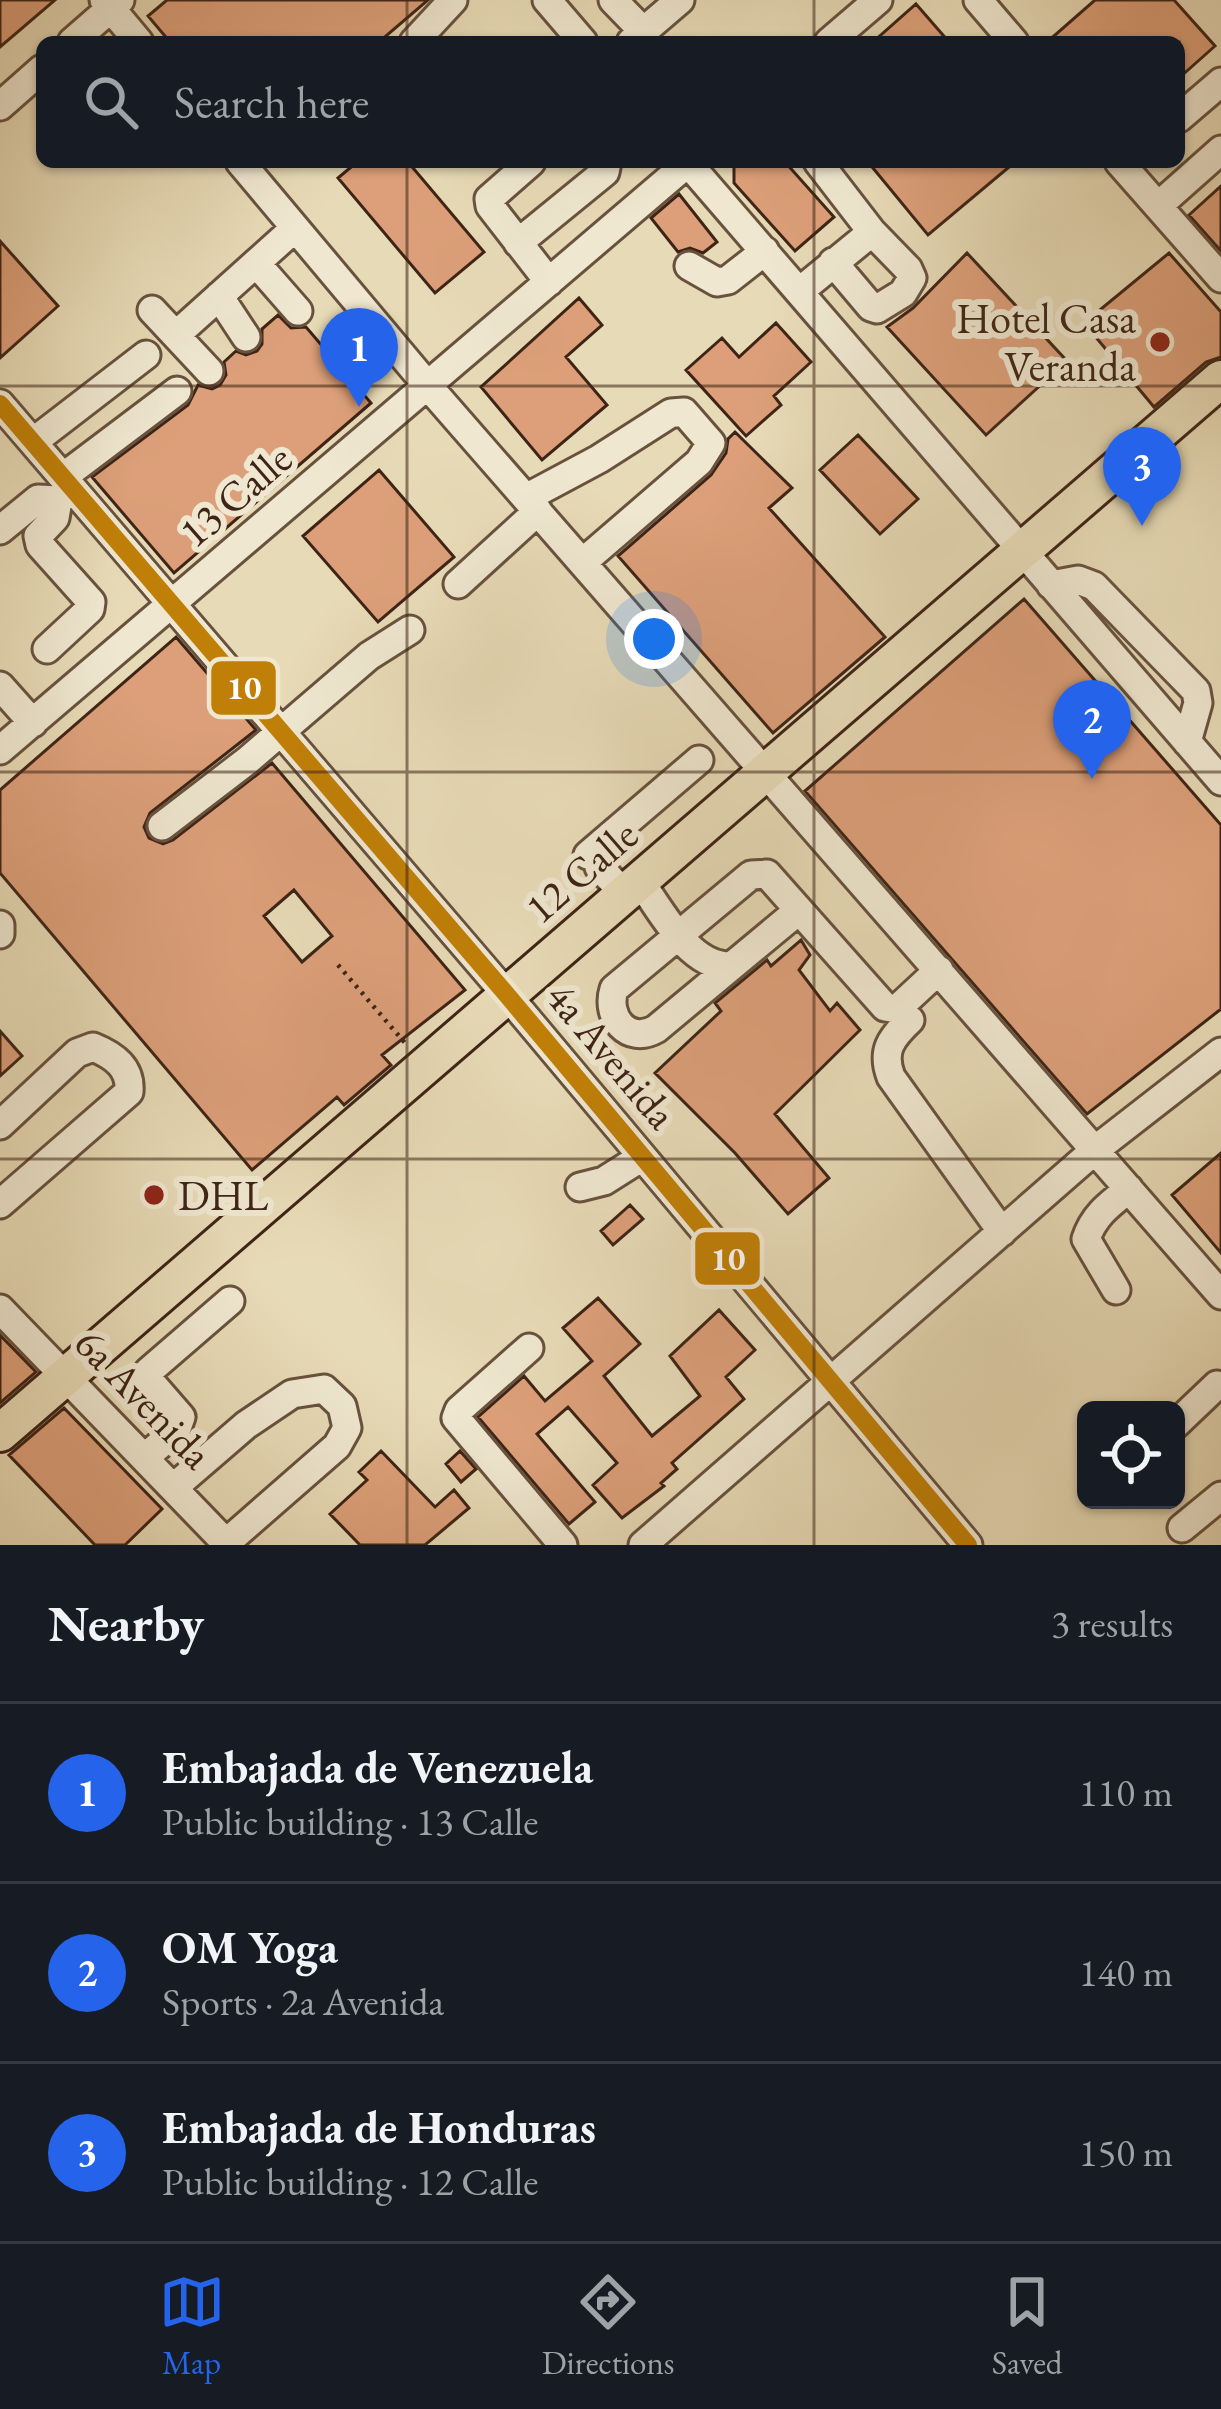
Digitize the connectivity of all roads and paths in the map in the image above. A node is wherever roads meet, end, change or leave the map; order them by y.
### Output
1 (453, 0) edge
2 (547, 0) edge
3 (613, 0) edge
4 (878, 0) edge
5 (978, 0) edge
6 (112, 3) edge
7 (669, 4) edge
8 (78, 36) edge
9 (135, 36) edge
10 (420, 36) edge
11 (578, 36) edge
12 (636, 36) edge
13 (638, 36) edge
14 (836, 36) edge
15 (1009, 36) edge
16 (36, 74) edge
17 (1221, 82) edge
18 (0, 106) edge
19 (1185, 113) edge
20 (1221, 150) edge
21 (255, 168) edge
22 (524, 168) edge
23 (606, 168) edge
24 (681, 168) edge
25 (693, 168) edge
26 (823, 168) edge
27 (1127, 168) edge
28 (1158, 206) junction
29 (295, 228) junction
30 (872, 232) junction
31 (518, 243) junction
32 (765, 251) junction
33 (833, 262) junction
34 (256, 263) junction
35 (689, 266) dead end
36 (1221, 278) edge
37 (549, 282) junction
38 (800, 291) junction
39 (219, 296) junction
40 (152, 310) dead end
41 (298, 311) dead end
42 (176, 335) junction
43 (246, 337) dead end
44 (146, 355) dead end
45 (208, 371) dead end
46 (1221, 379) edge
47 (428, 386) junction
48 (177, 391) dead end
49 (0, 404) edge
50 (33, 442) junction
51 (64, 489) junction
52 (532, 504) junction
53 (0, 530) edge
54 (1021, 550) junction
55 (583, 562) junction
56 (458, 584) dead end
57 (1051, 585) junction
58 (172, 604) junction
59 (410, 631) dead end
60 (46, 649) dead end
61 (0, 686) edge
62 (33, 723) junction
63 (281, 732) junction
64 (1187, 742) junction
65 (0, 750) edge
66 (699, 760) dead end
67 (764, 772) junction
68 (1221, 781) edge
69 (162, 826) dead end
70 (617, 831) junction
71 (620, 873) junction
72 (799, 911) junction
73 (681, 936) junction
74 (338, 965) dead end
75 (728, 966) junction
76 (938, 970) junction
77 (507, 995) junction
78 (910, 1020) dead end
79 (404, 1042) dead end
80 (1221, 1052) edge
81 (0, 1125) edge
82 (1095, 1150) junction
83 (642, 1157) junction
84 (580, 1187) dead end
85 (1129, 1189) junction
86 (0, 1204) edge
87 (1002, 1232) junction
88 (1116, 1290) dead end
89 (1221, 1295) edge
90 (230, 1300) dead end
91 (0, 1309) edge
92 (130, 1320) junction
93 (529, 1348) dead end
94 (162, 1357) junction
95 (64, 1376) junction
96 (830, 1382) junction
97 (1217, 1384) dead end
98 (1185, 1415) edge
99 (0, 1433) edge
100 (144, 1458) junction
101 (173, 1488) junction
102 (1221, 1496) edge
103 (1183, 1528) dead end
104 (227, 1544) edge
105 (563, 1545) edge
106 (643, 1545) edge
107 (968, 1545) edge

1 - 10 street
2 - 11 street
3 - 12 street
4 - 14 street
5 - 15 street
6 - 8 street
6 - 9 street
7 - 13 street
16 - 18 street
17 - 19 street
20 - 28 street
21 - 29 street
22 - 31 street
23 - 31 street
24 - 37 street, 13 Calle
25 - 32 street
26 - 30 street
27 - 28 street
28 - 36 street
29 - 34 street
29 - 47 street
30 - 33 street
30 - 33 street
31 - 37 street
32 - 35 street
32 - 38 street
33 - 38 street
34 - 39 street
34 - 41 street
37 - 47 street, 13 Calle
38 - 54 street
39 - 42 street
39 - 43 street
40 - 42 street
42 - 45 street
44 - 50 street
46 - 54 main road, 12 Calle
47 - 52 street
47 - 58 street, 13 Calle
48 - 51 street
49 - 50 street, 4a Avenida
50 - 51 street, 4a Avenida
51 - 53 street
51 - 58 street, 4a Avenida
51 - 60 street
52 - 55 street
52 - 55 street
52 - 56 street
54 - 57 street
54 - 67 main road, 12 Calle
55 - 67 street
57 - 64 street
57 - 64 street
58 - 62 street, 13 Calle
58 - 63 street, 4a Avenida
59 - 63 street
61 - 62 street
62 - 65 street, 13 Calle
63 - 69 street
63 - 77 street, 4a Avenida
64 - 68 street
66 - 70 street
67 - 71 main road, 12 Calle
67 - 76 street
70 - 71 street
70 - 71 street
71 - 73 street
71 - 77 main road, 12 Calle
72 - 73 street
72 - 75 street
72 - 76 street
73 - 75 street
73 - 75 street
74 - 79 path
76 - 82 street
77 - 83 street, 4a Avenida
77 - 92 main road, 12 Calle
78 - 87 street
80 - 82 street
81 - 86 street
82 - 85 street
82 - 87 street
83 - 84 street
83 - 96 street, 4a Avenida
85 - 88 street
85 - 89 street
87 - 96 street
90 - 94 street
91 - 95 street, 6a Avenida
92 - 94 street
92 - 95 main road, 12 Calle
93 - 105 street
94 - 100 street
95 - 99 main road, 12 Calle
95 - 100 street, 6a Avenida
96 - 106 street
96 - 107 street, 4a Avenida
97 - 98 street
100 - 101 street, 6a Avenida
101 - 104 street, 6a Avenida
101 - 104 street
102 - 103 street

